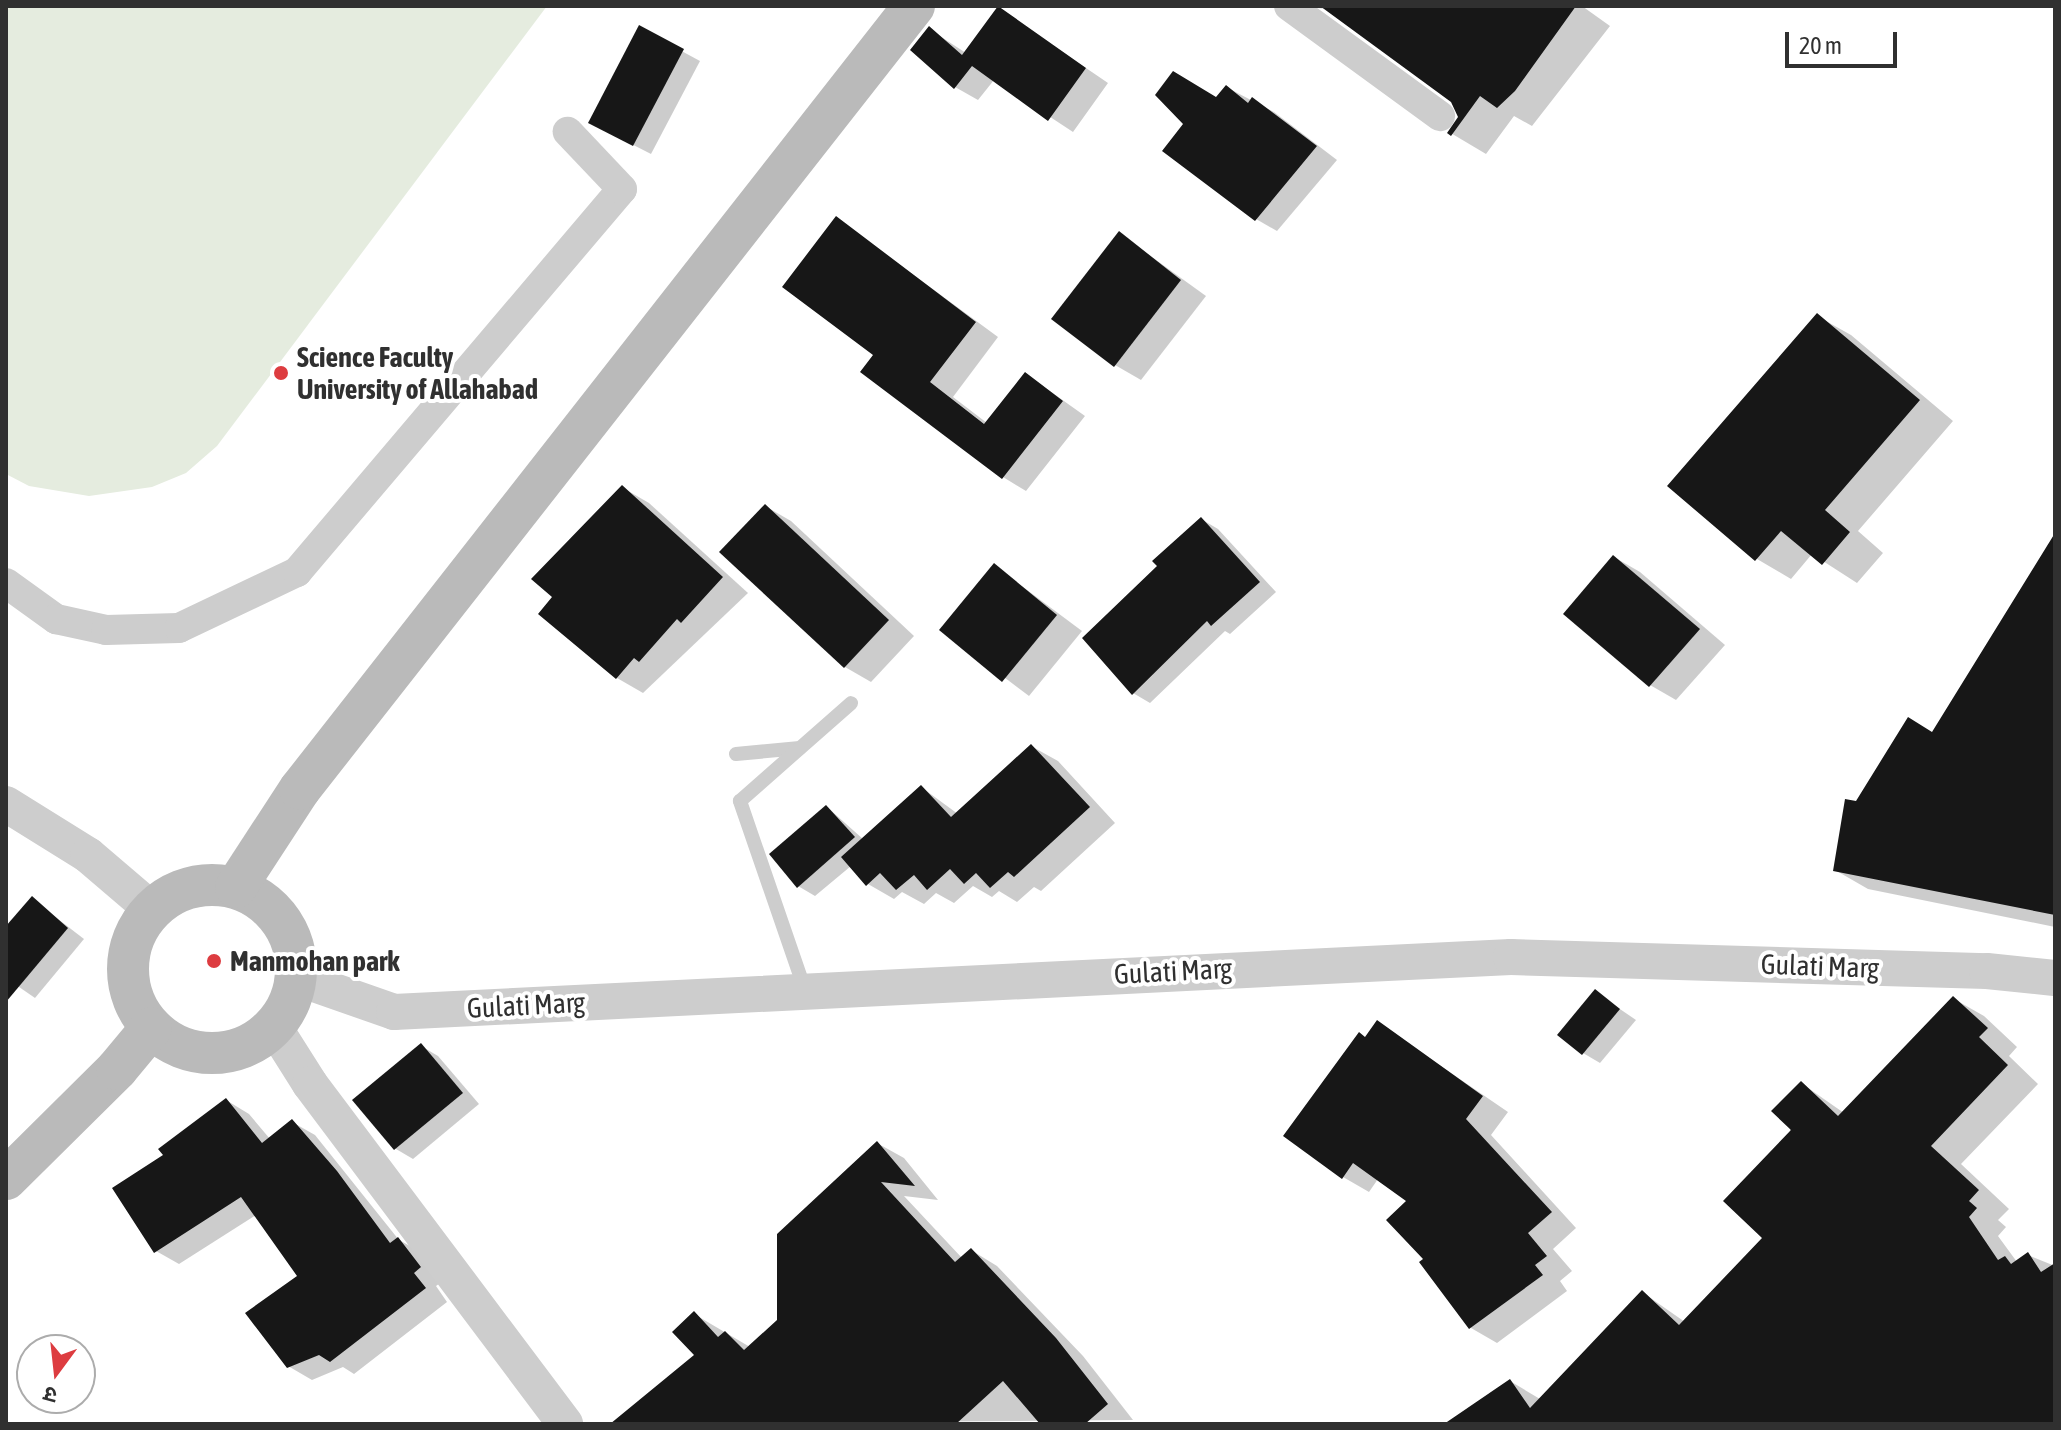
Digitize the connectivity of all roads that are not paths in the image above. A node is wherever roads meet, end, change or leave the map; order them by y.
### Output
1 (914, 6) edge
2 (1289, 6) edge
3 (1440, 116) dead end
4 (568, 132) dead end
5 (6, 583) edge
6 (851, 703) dead end
7 (800, 747) junction
8 (736, 754) dead end
9 (6, 804) edge
10 (236, 887) junction
11 (150, 908) junction
12 (297, 978) junction
13 (2055, 978) edge
14 (805, 990) junction
15 (274, 1027) junction
16 (151, 1028) junction
17 (6, 1179) edge
18 (565, 1424) edge

1 - 10 main road
2 - 3 street
4 - 5 street
6 - 7 lane
7 - 8 lane
7 - 14 lane
9 - 11 street
10 - 11 main road
10 - 12 main road
11 - 16 main road
12 - 14 street, Gulati Marg
12 - 15 main road
13 - 14 street, Gulati Marg
15 - 16 main road
15 - 18 street
16 - 17 main road

